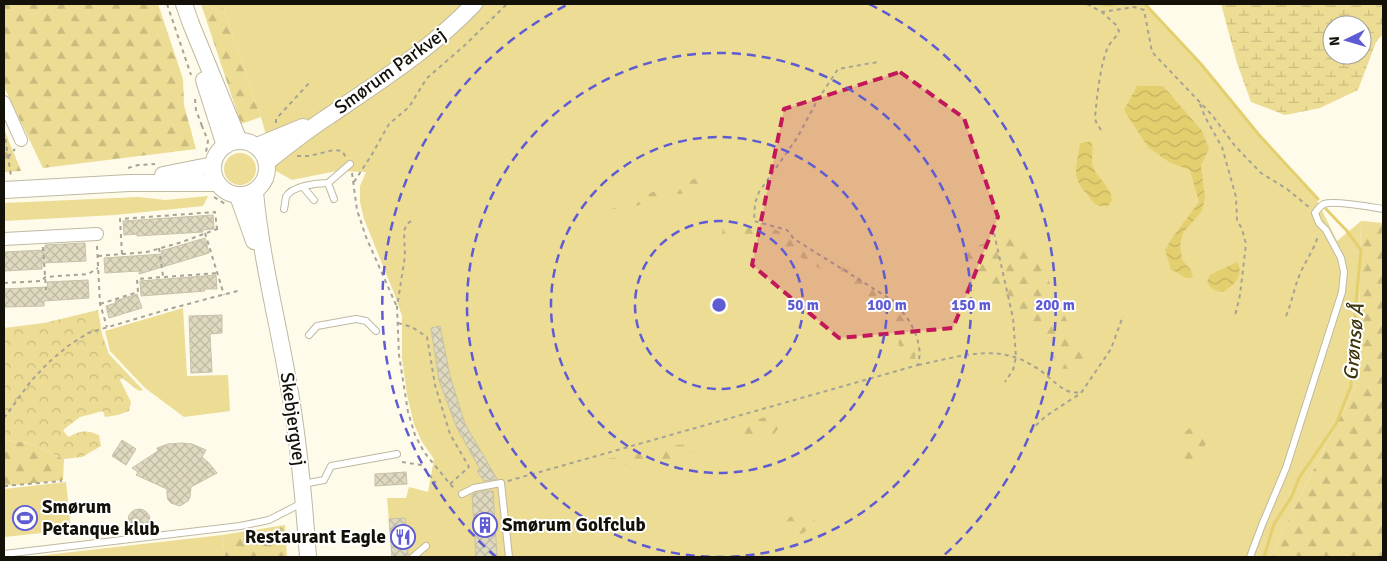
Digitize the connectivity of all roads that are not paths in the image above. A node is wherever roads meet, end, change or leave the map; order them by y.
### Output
1 (184, 4) edge
2 (474, 4) edge
3 (191, 24) junction
4 (4, 102) edge
5 (328, 116) junction
6 (21, 140) dead end
7 (232, 143) junction
8 (257, 146) junction
9 (209, 160) junction
10 (267, 162) junction
11 (350, 164) dead end
12 (130, 183) junction
13 (328, 183) junction
14 (303, 187) junction
15 (213, 189) junction
16 (8, 190) edge
17 (255, 192) junction
18 (314, 200) dead end
19 (334, 200) dead end
20 (236, 203) junction
21 (287, 208) dead end
22 (1383, 209) edge
23 (97, 234) road end
24 (4, 239) edge
25 (268, 283) junction
26 (376, 331) dead end
27 (309, 335) dead end
28 (397, 454) dead end
29 (302, 484) junction
30 (462, 494) road end
31 (304, 502) junction
32 (426, 546) dead end
33 (4, 554) edge
34 (308, 557) edge
35 (413, 557) edge
36 (509, 557) edge
37 (1250, 557) edge

1 - 3 street
2 - 5 street, Smørum Parkvej
3 - 7 street
3 - 7 street
4 - 6 street
5 - 8 street, Smørum Parkvej
5 - 10 street, Smørum Parkvej
7 - 8 street
7 - 9 street
8 - 10 street
9 - 12 street
9 - 15 street
10 - 17 street
11 - 13 lane
12 - 15 street
12 - 16 street
13 - 14 lane
13 - 19 lane
14 - 18 lane
14 - 21 lane
15 - 20 street
17 - 20 street
17 - 25 street, Skebjergvej
20 - 25 street, Skebjergvej
22 - 37 lane
23 - 24 street
25 - 29 street, Skebjergvej
26 - 27 lane
28 - 29 lane
29 - 31 street, Skebjergvej
30 - 36 lane
31 - 33 lane
31 - 34 street, Skebjergvej
32 - 35 lane

